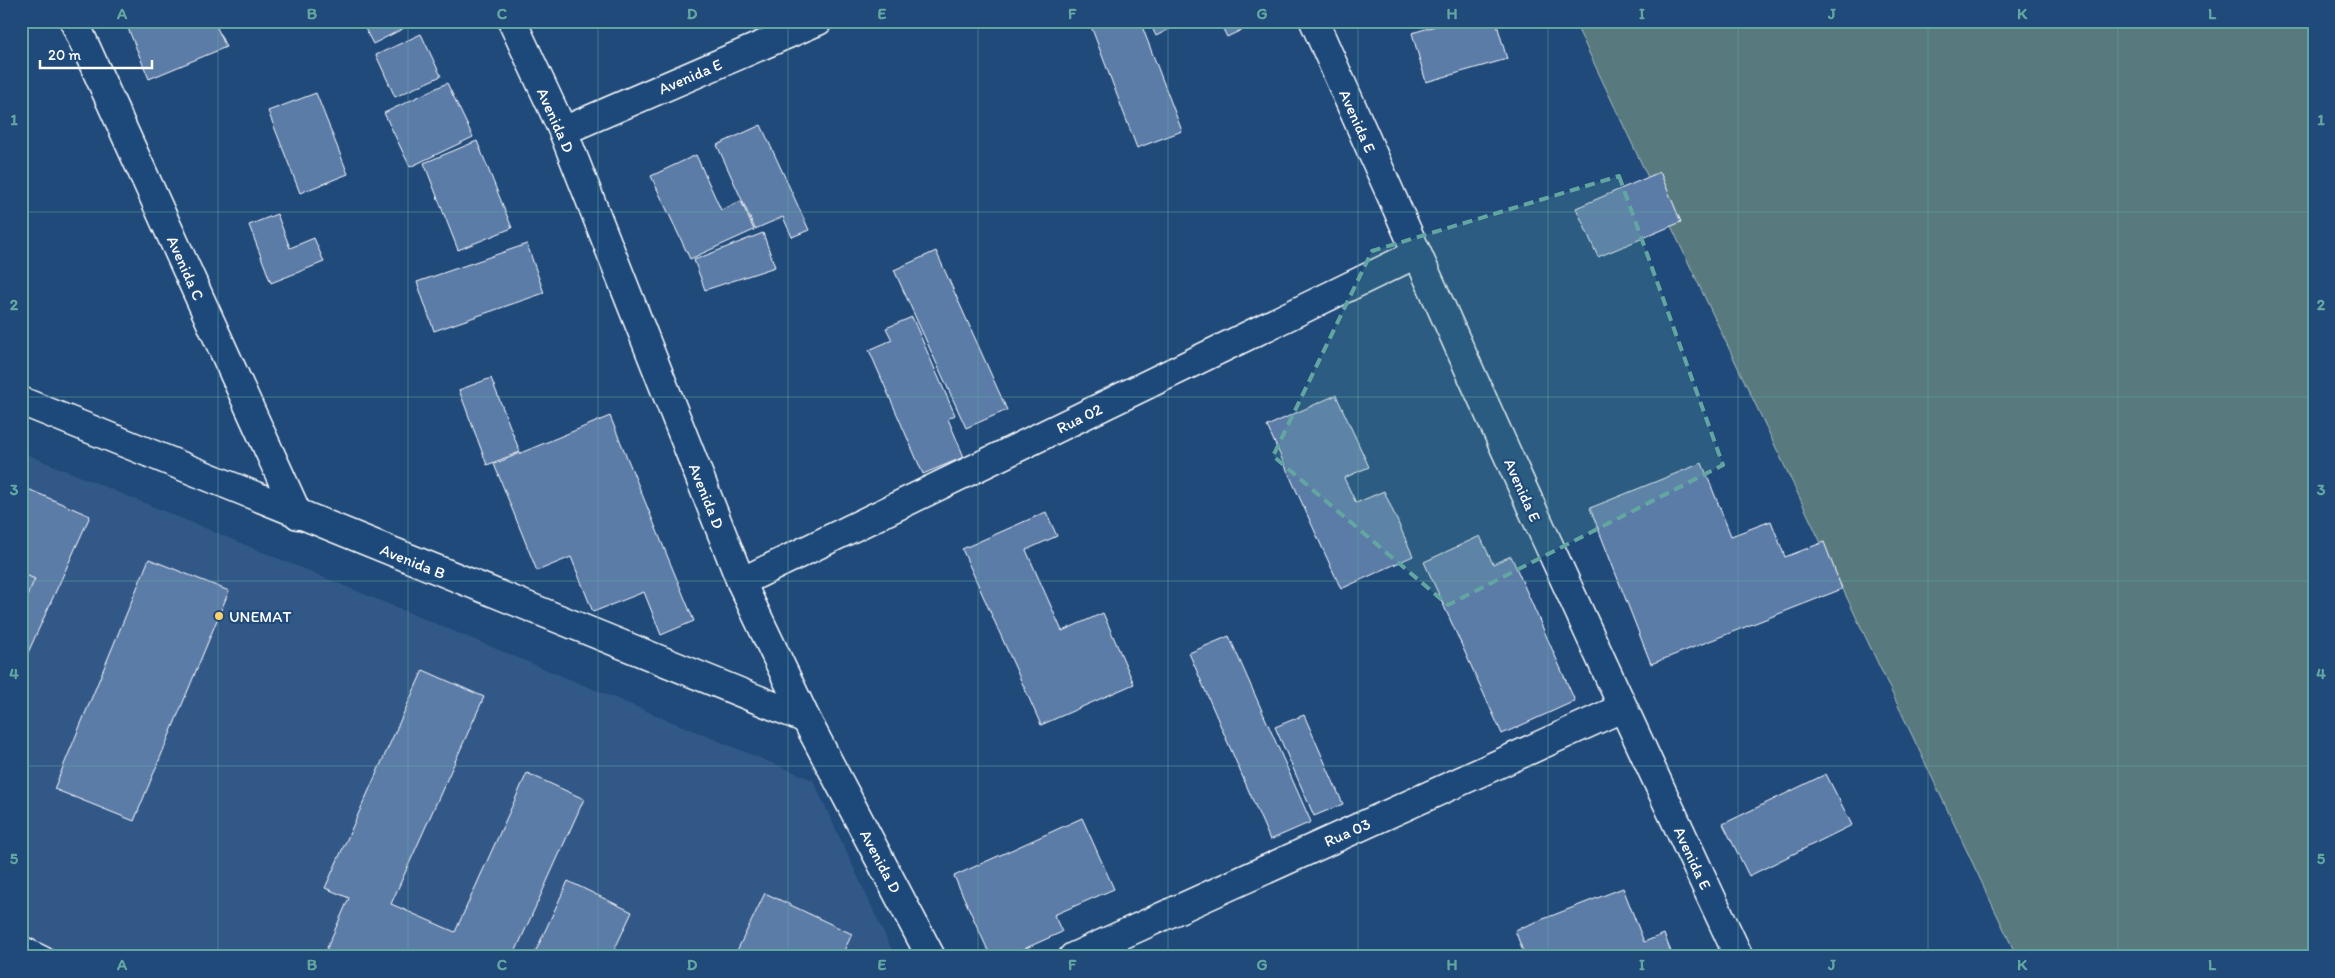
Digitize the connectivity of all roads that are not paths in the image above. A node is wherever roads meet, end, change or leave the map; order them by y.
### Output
1 (74, 21) edge
2 (512, 21) edge
3 (818, 21) edge
4 (1314, 21) edge
5 (562, 131) junction
6 (1416, 254) junction
7 (21, 401) edge
8 (298, 515) junction
9 (741, 582) junction
10 (1622, 708) junction
11 (806, 719) junction
12 (21, 945) edge
13 (45, 957) edge
14 (931, 957) edge
15 (1073, 957) edge
16 (1739, 957) edge

1 - 8 street, Avenida C
2 - 5 street, Avenida D
3 - 5 street, Avenida E
4 - 6 street, Avenida E
5 - 9 street, Avenida D
6 - 9 street, Rua 02
6 - 10 street, Avenida E
7 - 8 street, Avenida B
8 - 11 street, Avenida B
9 - 11 street, Avenida D
10 - 15 street, Rua 03
10 - 16 street, Avenida E
11 - 14 street, Avenida D
12 - 13 lane

